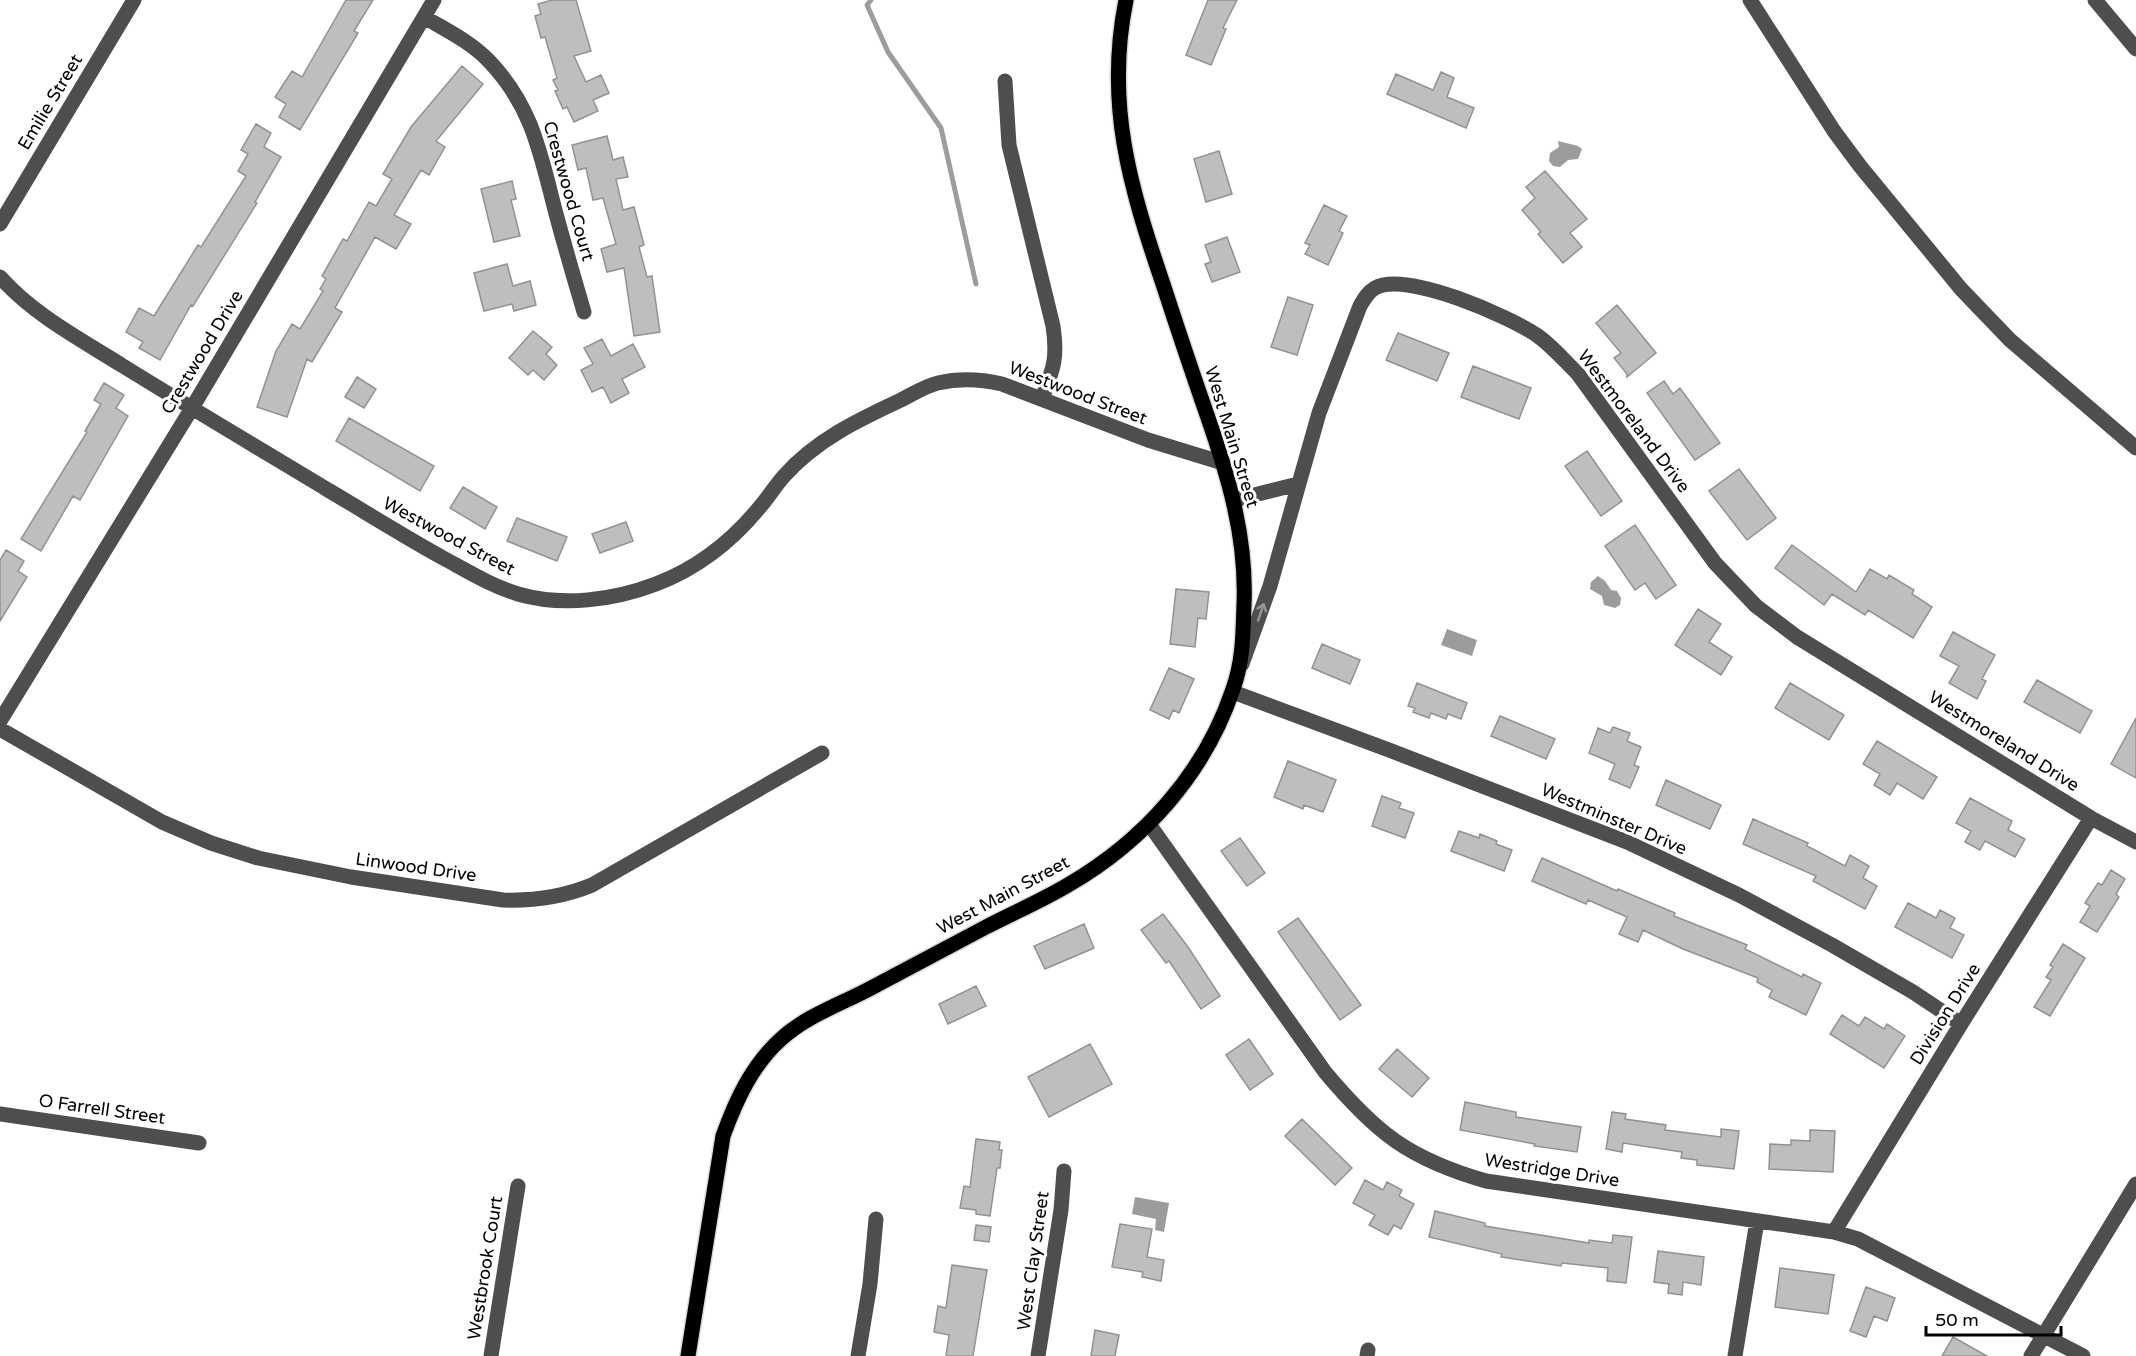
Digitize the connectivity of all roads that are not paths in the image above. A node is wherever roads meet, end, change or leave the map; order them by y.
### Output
1 (134, 0) edge
2 (434, 0) edge
3 (1126, 0) edge
4 (1750, 0) edge
5 (2095, 0) edge
6 (424, 17) junction
7 (2136, 49) edge
8 (1005, 81) dead end
9 (0, 224) edge
10 (0, 277) edge
11 (584, 312) dead end
12 (1042, 399) junction
13 (192, 408) junction
14 (2136, 448) edge
15 (1223, 463) junction
16 (1298, 484) junction
17 (1234, 500) junction
18 (1240, 667) junction
19 (1233, 692) junction
20 (0, 722) edge
21 (0, 729) edge
22 (822, 753) dead end
23 (2091, 818) junction
24 (1149, 824) junction
25 (2136, 842) edge
26 (1961, 1024) junction
27 (0, 1114) edge
28 (199, 1143) dead end
29 (1064, 1171) dead end
30 (2136, 1184) edge
31 (518, 1186) dead end
32 (876, 1219) dead end
33 (1756, 1221) junction
34 (1834, 1232) junction
35 (2043, 1336) junction
36 (491, 1356) edge
37 (688, 1356) edge
38 (858, 1356) edge
39 (1038, 1356) edge
40 (1735, 1356) edge
41 (2031, 1356) edge
42 (2083, 1356) edge

1 - 9 street, Emilie Street
2 - 6 street, Crestwood Drive
3 - 15 main road, West Main Street
4 - 14 street
5 - 7 street
6 - 11 street, Crestwood Court
6 - 13 street, Crestwood Drive
8 - 12 street
10 - 13 street, Westwood Street
12 - 13 street, Westwood Street
12 - 15 street, Westwood Street
13 - 20 street, Crestwood Drive
15 - 17 main road, West Main Street
16 - 17 street
18 -> 16 street, Westmoreland Drive
16 - 23 street, Westmoreland Drive
17 - 18 main road, West Main Street
18 - 19 main road, West Main Street
19 - 24 main road, West Main Street
19 - 26 street, Westminster Drive
21 - 22 street, Linwood Drive
23 - 25 street, Westmoreland Drive
23 - 26 street, Division Drive
24 - 33 street, Westridge Drive
24 - 37 main road, West Main Street
26 - 34 street, Division Drive
27 - 28 street, O Farrell Street
29 - 39 street, West Clay Street
30 - 35 street
31 - 36 street, Westbrook Court
32 - 38 street
33 - 34 street, Westridge Drive
33 - 40 street
34 - 35 street, Westridge Drive
35 - 41 street
35 - 42 street, Westridge Drive

